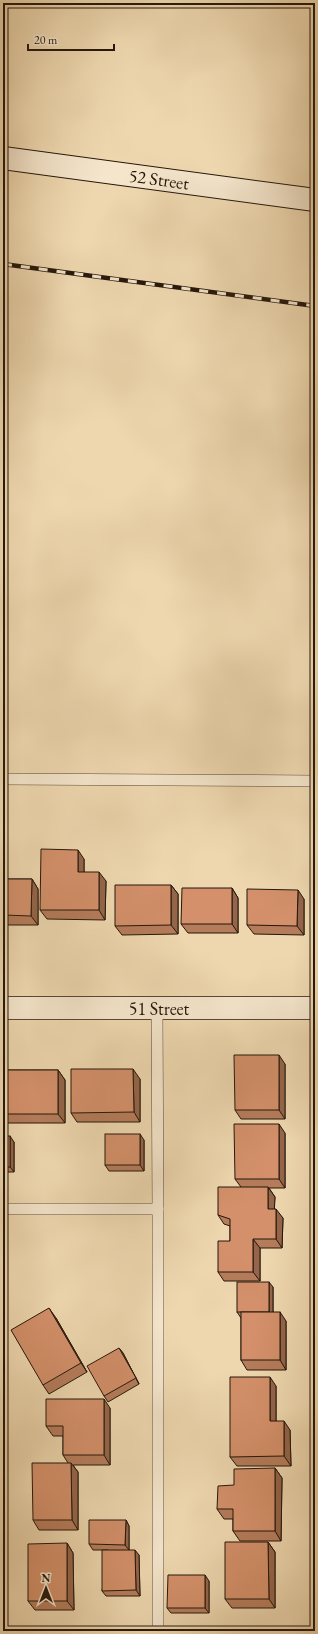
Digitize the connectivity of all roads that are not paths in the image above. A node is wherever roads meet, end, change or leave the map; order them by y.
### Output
1 (3, 158) edge
2 (315, 200) edge
3 (3, 779) edge
4 (315, 780) edge
5 (3, 1008) edge
6 (158, 1008) junction
7 (315, 1008) edge
8 (158, 1209) junction
9 (3, 1210) edge
10 (158, 1631) edge

1 - 2 street, 52 Street
3 - 4 lane
5 - 6 street, 51 Street
6 - 7 street, 51 Street
6 - 8 lane
8 - 9 lane
8 - 10 lane

